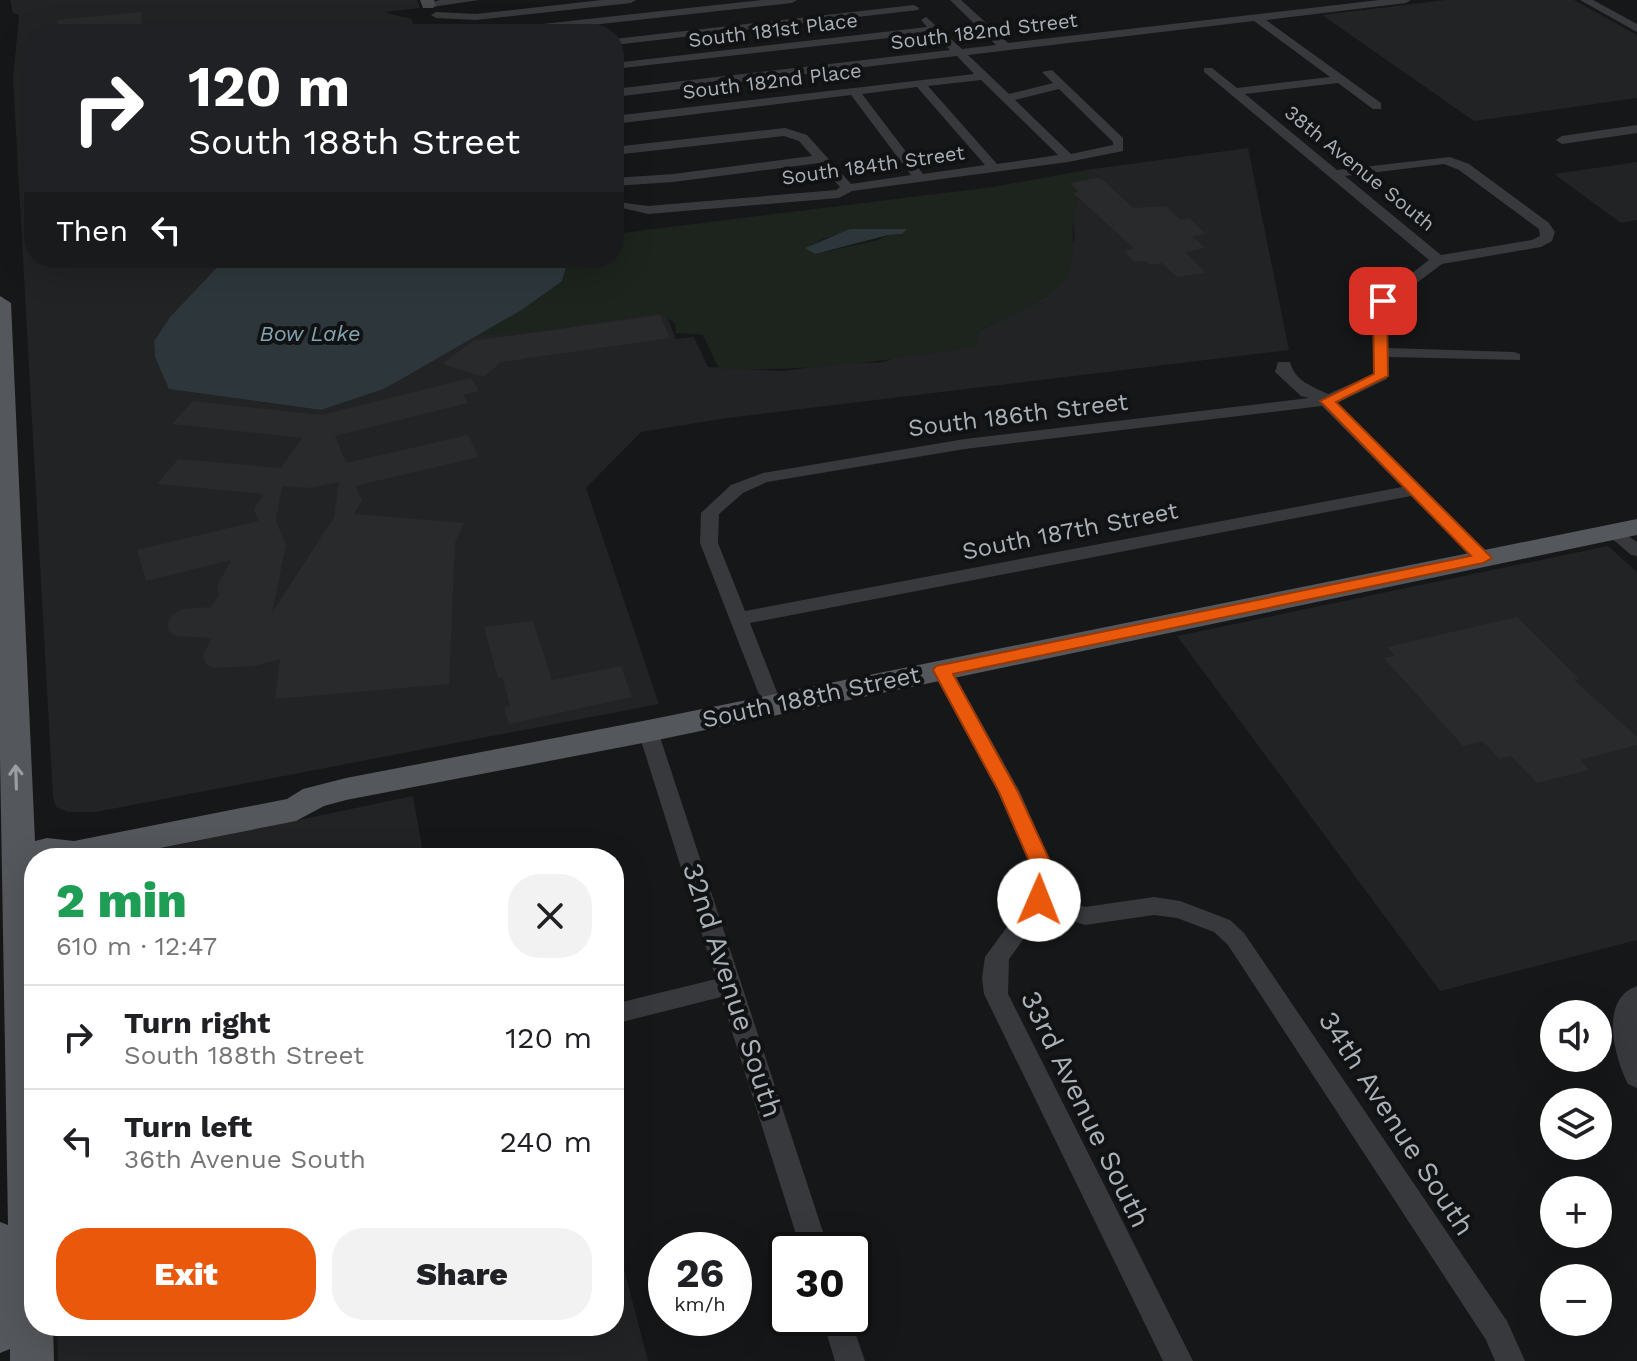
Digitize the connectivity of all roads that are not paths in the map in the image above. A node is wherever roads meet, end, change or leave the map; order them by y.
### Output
1 (474, 0) edge
2 (631, 0) edge
3 (792, 0) edge
4 (955, 0) edge
5 (1298, 0) edge
6 (1406, 0) edge
7 (1585, 0) edge
8 (910, 4) edge
9 (430, 7) edge
10 (1313, 11) junction
11 (1257, 18) junction
12 (455, 24) edge
13 (569, 24) edge
14 (936, 29) junction
15 (1637, 29) edge
16 (624, 41) edge
17 (1005, 47) junction
18 (959, 52) junction
19 (624, 64) edge
20 (1208, 70) dead end
21 (1048, 72) dead end
22 (983, 76) junction
23 (1341, 79) junction
24 (919, 83) junction
25 (1061, 85) junction
26 (854, 91) junction
27 (624, 92) edge
28 (1235, 92) junction
29 (1006, 98) junction
30 (1377, 106) dead end
31 (624, 119) edge
32 (1637, 129) edge
33 (1562, 140) dead end
34 (624, 150) edge
35 (1068, 158) junction
36 (820, 159) junction
37 (994, 168) junction
38 (1333, 174) junction
39 (919, 177) junction
40 (624, 181) edge
41 (848, 188) junction
42 (624, 207) edge
43 (1438, 260) junction
44 (0, 303) edge
45 (1383, 352) junction
46 (1514, 357) dead end
47 (1324, 398) junction
48 (1413, 490) junction
49 (1626, 530) edge
50 (1637, 551) edge
51 (1483, 558) junction
52 (737, 619) junction
53 (942, 670) junction
54 (772, 705) junction
55 (648, 731) junction
56 (100, 848) edge
57 (22, 854) edge
58 (1039, 900) junction
59 (732, 985) junction
60 (1632, 1004) edge
61 (624, 1012) edge
62 (1637, 1077) edge
63 (809, 1232) edge
64 (15, 1247) edge
65 (24, 1307) edge
66 (0, 1332) edge
67 (28, 1336) edge
68 (842, 1336) edge
69 (32, 1361) edge
70 (850, 1361) edge
71 (1178, 1361) edge
72 (1510, 1361) edge

1 - 9 street
2 - 9 street
3 - 13 street
4 - 17 street
5 - 10 street
6 - 10 street, South 182nd Street
7 - 15 street
8 - 14 street
8 - 16 street
9 - 12 street
10 - 11 street, South 182nd Street
11 - 17 street, South 182nd Street
11 - 23 street
14 - 18 street
14 - 19 street, South 181st Place
17 - 18 street, South 182nd Street
18 - 22 street
18 - 27 street, South 182nd Street
20 - 28 street, 38th Avenue South
21 - 25 street
22 - 24 street, South 182nd Place
22 - 29 street
23 - 28 street
23 - 30 street
24 - 26 street, South 182nd Place
24 - 37 street
25 - 29 street
25 - 35 street, South 184th Street
26 - 31 street, South 182nd Place
26 - 39 street
28 - 38 street, 38th Avenue South
29 - 35 street
32 - 33 street
34 - 36 street
35 - 37 street, South 184th Street
36 - 40 street
36 - 41 street
37 - 39 street, South 184th Street
38 - 43 street, 38th Avenue South
38 - 43 street
39 - 41 street, South 184th Street
41 - 42 street, South 184th Street
43 - 45 street, 38th Avenue South
57 -> 44 main road
45 - 46 street
45 - 47 street
47 - 48 street
47 - 52 street, South 186th Street
48 - 51 street
48 - 52 street, South 187th Street
49 - 50 street
49 - 51 main road, South 188th Street
51 - 53 main road, South 188th Street
52 - 54 street
53 - 54 main road, South 188th Street
53 - 58 street
54 - 55 main road, South 188th Street
55 - 56 main road, South 188th Street
55 - 59 street, 32nd Avenue South
57 - 64 main road
58 - 71 street, 33rd Avenue South
58 - 72 street, 34th Avenue South
59 - 61 street
59 - 63 street, 32nd Avenue South
60 - 62 street
64 - 65 main road
64 - 66 main road
67 - 69 main road
68 - 70 street

